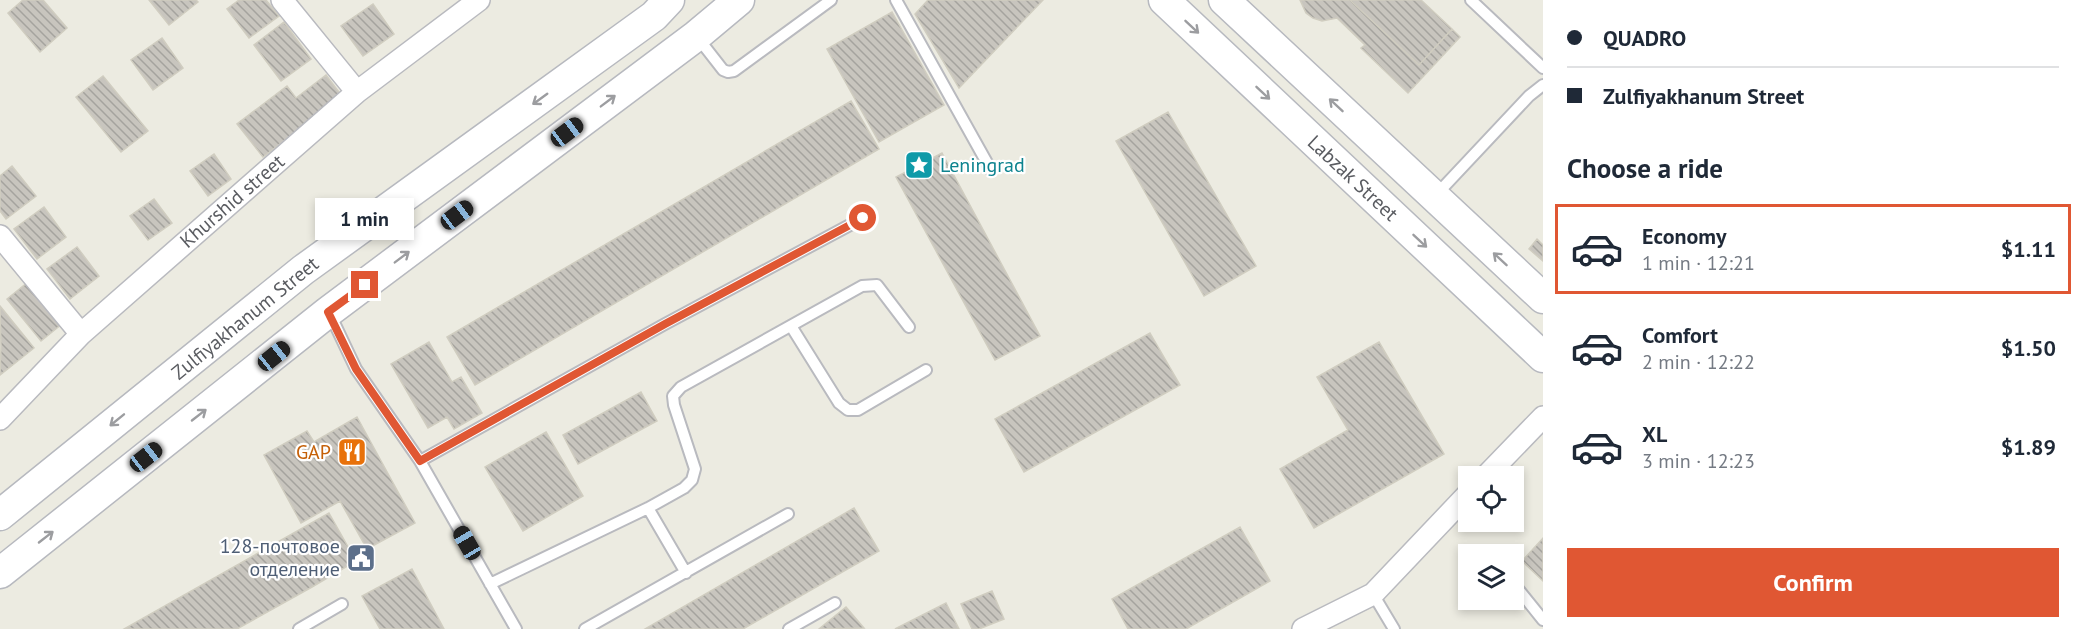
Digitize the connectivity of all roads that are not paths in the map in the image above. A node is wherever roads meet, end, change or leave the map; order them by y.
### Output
1 (282, 0) edge
2 (479, 0) edge
3 (669, 0) edge
4 (740, 0) edge
5 (831, 0) edge
6 (896, 0) edge
7 (1164, 0) edge
8 (1224, 0) edge
9 (1471, 0) edge
10 (696, 36) junction
11 (1543, 68) edge
12 (1543, 85) edge
13 (357, 92) junction
14 (991, 170) dead end
15 (1434, 197) junction
16 (863, 218) dead end
17 (0, 236) edge
18 (1543, 298) edge
19 (328, 312) junction
20 (791, 326) junction
21 (909, 327) dead end
22 (81, 334) junction
23 (1543, 357) edge
24 (926, 370) dead end
25 (1543, 417) edge
26 (0, 419) edge
27 (420, 461) junction
28 (1496, 466) edge
29 (1458, 505) edge
30 (648, 508) junction
31 (788, 514) dead end
32 (0, 515) edge
33 (0, 573) edge
34 (686, 573) junction
35 (490, 584) junction
36 (1373, 594) junction
37 (1524, 596) edge
38 (835, 603) dead end
39 (342, 604) dead end
40 (1543, 620) edge
41 (299, 629) edge
42 (516, 629) edge
43 (585, 629) edge
44 (789, 629) edge
45 (1303, 629) edge
46 (1394, 629) edge

1 - 13 street
2 - 13 street, Khurshid street
3 -> 32 main road, Zulfiyakhanum Street
4 - 10 main road
5 - 10 lane
6 - 14 lane
7 -> 23 main road, Labzak Street
15 -> 8 main road
9 - 11 lane
19 -> 10 main road
12 - 15 lane
13 - 22 street, Khurshid street
18 -> 15 main road
16 - 27 lane
17 - 22 street
19 - 27 lane
33 -> 19 main road
20 - 21 lane
20 - 24 lane
20 - 30 lane
22 - 26 street, Khurshid street
25 - 28 street
27 - 35 lane
29 - 36 street
30 - 34 lane
30 - 35 lane
31 - 34 lane
34 - 43 lane
35 - 42 lane
36 - 45 street
36 - 46 lane
37 - 40 lane
38 - 44 lane
39 - 41 lane

